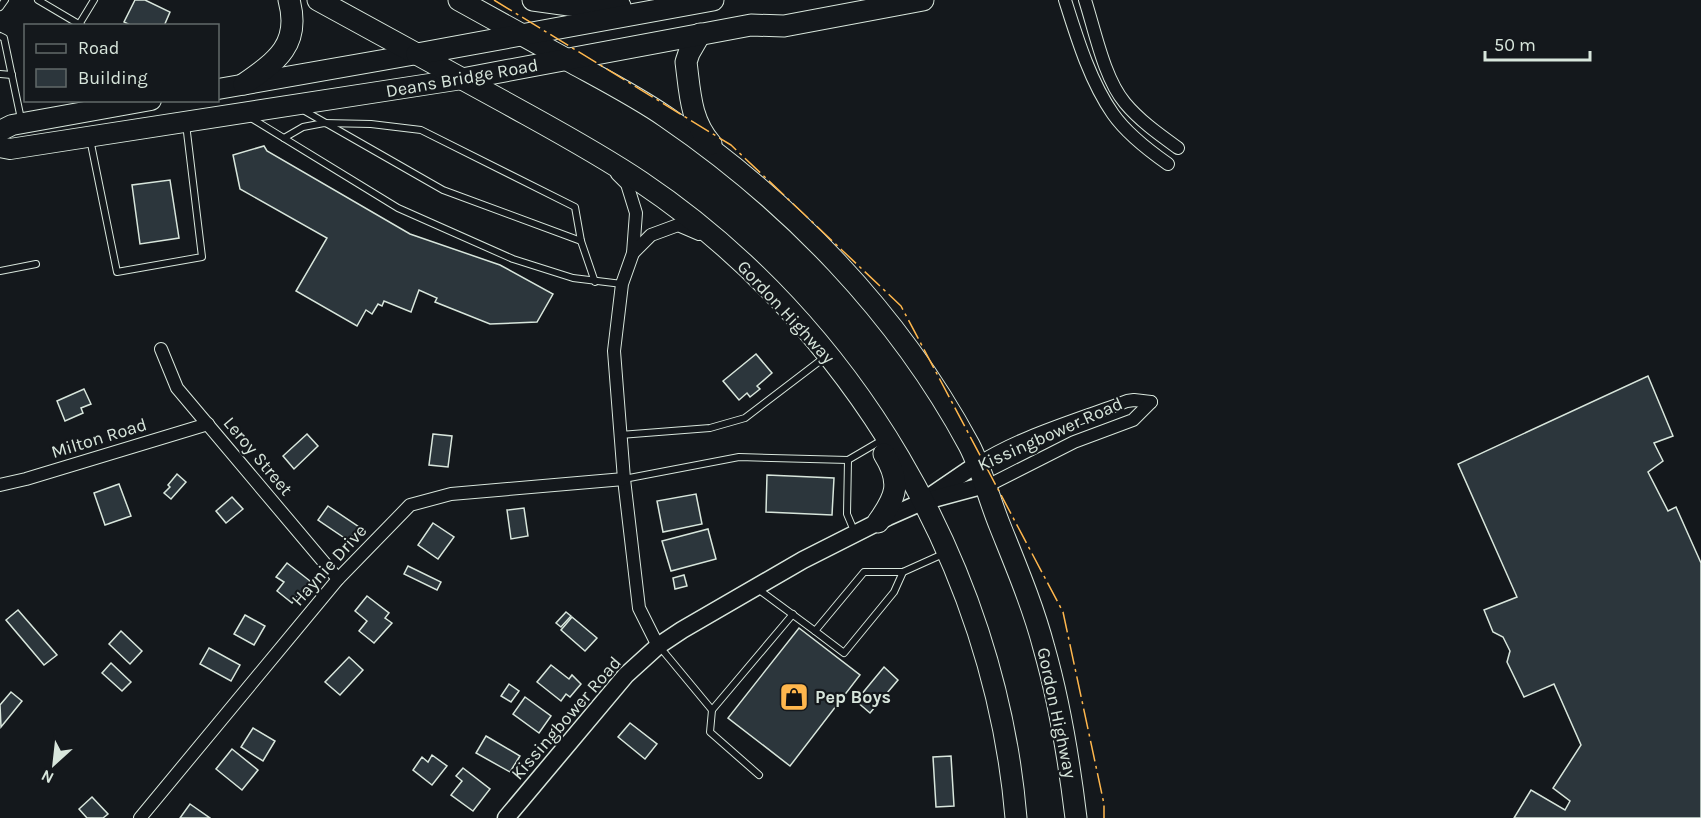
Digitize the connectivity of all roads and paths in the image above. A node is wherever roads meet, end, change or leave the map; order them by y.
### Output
1 (5, 0) edge
2 (38, 0) edge
3 (94, 0) edge
4 (289, 0) edge
5 (318, 0) edge
6 (459, 0) edge
7 (533, 0) edge
8 (713, 0) edge
9 (923, 0) edge
10 (1065, 0) edge
11 (1085, 0) edge
12 (681, 6) junction
13 (0, 7) edge
14 (81, 24) edge
15 (521, 34) junction
16 (700, 34) junction
17 (0, 36) edge
18 (417, 54) junction
19 (566, 59) junction
20 (0, 74) edge
21 (12, 75) junction
22 (462, 79) junction
23 (244, 84) junction
24 (219, 89) edge
25 (128, 102) edge
26 (105, 104) edge
27 (295, 105) junction
28 (243, 113) junction
29 (186, 121) junction
30 (22, 123) junction
31 (324, 123) junction
32 (0, 131) edge
33 (90, 136) junction
34 (284, 138) junction
35 (0, 147) edge
36 (1178, 148) dead end
37 (600, 155) junction
38 (725, 160) junction
39 (1168, 164) dead end
40 (581, 241) junction
41 (722, 245) junction
42 (633, 253) junction
43 (36, 264) dead end
44 (0, 271) edge
45 (595, 282) junction
46 (622, 284) junction
47 (161, 349) dead end
48 (828, 354) junction
49 (208, 424) junction
50 (620, 435) junction
51 (877, 443) junction
52 (848, 460) junction
53 (977, 464) junction
54 (624, 478) junction
55 (0, 485) edge
56 (985, 485) junction
57 (922, 502) junction
58 (878, 522) junction
59 (855, 534) junction
60 (947, 552) junction
61 (903, 572) junction
62 (338, 579) junction
63 (756, 587) junction
64 (793, 614) junction
65 (815, 631) junction
66 (658, 646) junction
67 (712, 710) junction
68 (759, 775) dead end
69 (140, 818) edge
70 (506, 818) edge
71 (1016, 818) edge
72 (1076, 818) edge

1 - 13 lane
2 - 14 lane
3 - 14 lane
4 - 23 highway
5 - 18 highway, Gordon Highway
6 - 15 highway, Gordon Highway
7 - 12 highway
8 - 12 highway, Deans Bridge Road
9 - 16 highway, Deans Bridge Road
10 - 39 street
11 - 36 street
12 - 15 highway, Deans Bridge Road
15 - 18 highway, Deans Bridge Road
15 - 19 highway, Gordon Highway
16 - 19 highway, Deans Bridge Road
16 - 38 highway
17 - 21 lane
18 - 22 highway, Gordon Highway
18 - 23 main road, Deans Bridge Road
19 - 22 highway, Deans Bridge Road
19 - 38 highway, Gordon Highway
20 - 21 lane
21 - 30 lane
22 - 27 main road, Deans Bridge Road
22 - 37 highway, Gordon Highway
23 - 24 main road, Deans Bridge Road
25 - 26 main road
26 - 30 main road
27 - 28 main road, Deans Bridge Road
27 - 31 lane
28 - 29 main road, Deans Bridge Road
28 - 34 lane
29 - 33 main road, Deans Bridge Road
29 - 33 lane
30 - 32 main road
31 - 34 lane
31 - 40 lane
31 - 40 lane
33 - 35 main road, Deans Bridge Road
34 - 45 lane
37 - 41 highway, Gordon Highway
37 - 42 street
38 - 53 highway, Gordon Highway
40 - 45 lane
41 - 42 street
41 - 48 highway, Gordon Highway
42 - 46 street
43 - 44 lane
45 - 46 lane
46 - 50 street
47 - 49 street, Leroy Street
48 - 50 lane
48 - 51 highway
48 - 57 highway, Gordon Highway
49 - 55 street, Milton Road
49 - 62 street, Leroy Street
50 - 54 street
51 - 52 lane
51 - 58 highway
52 - 54 lane
52 - 59 lane
53 - 56 highway, Gordon Highway
53 - 56 street, Kissingbower Road
53 - 57 street, Kissingbower Road
54 - 62 street, Haynie Drive
54 - 66 street
56 - 57 street, Kissingbower Road
56 - 72 highway, Gordon Highway
57 - 58 street, Kissingbower Road
57 - 60 highway, Gordon Highway
58 - 59 street, Kissingbower Road
59 - 63 street, Kissingbower Road
60 - 61 lane
60 - 71 highway, Gordon Highway
61 - 65 lane
61 - 65 lane
62 - 69 street, Haynie Drive
63 - 64 lane
63 - 66 street, Kissingbower Road
64 - 65 lane
64 - 67 lane
66 - 67 lane
66 - 70 street, Kissingbower Road
67 - 68 lane

